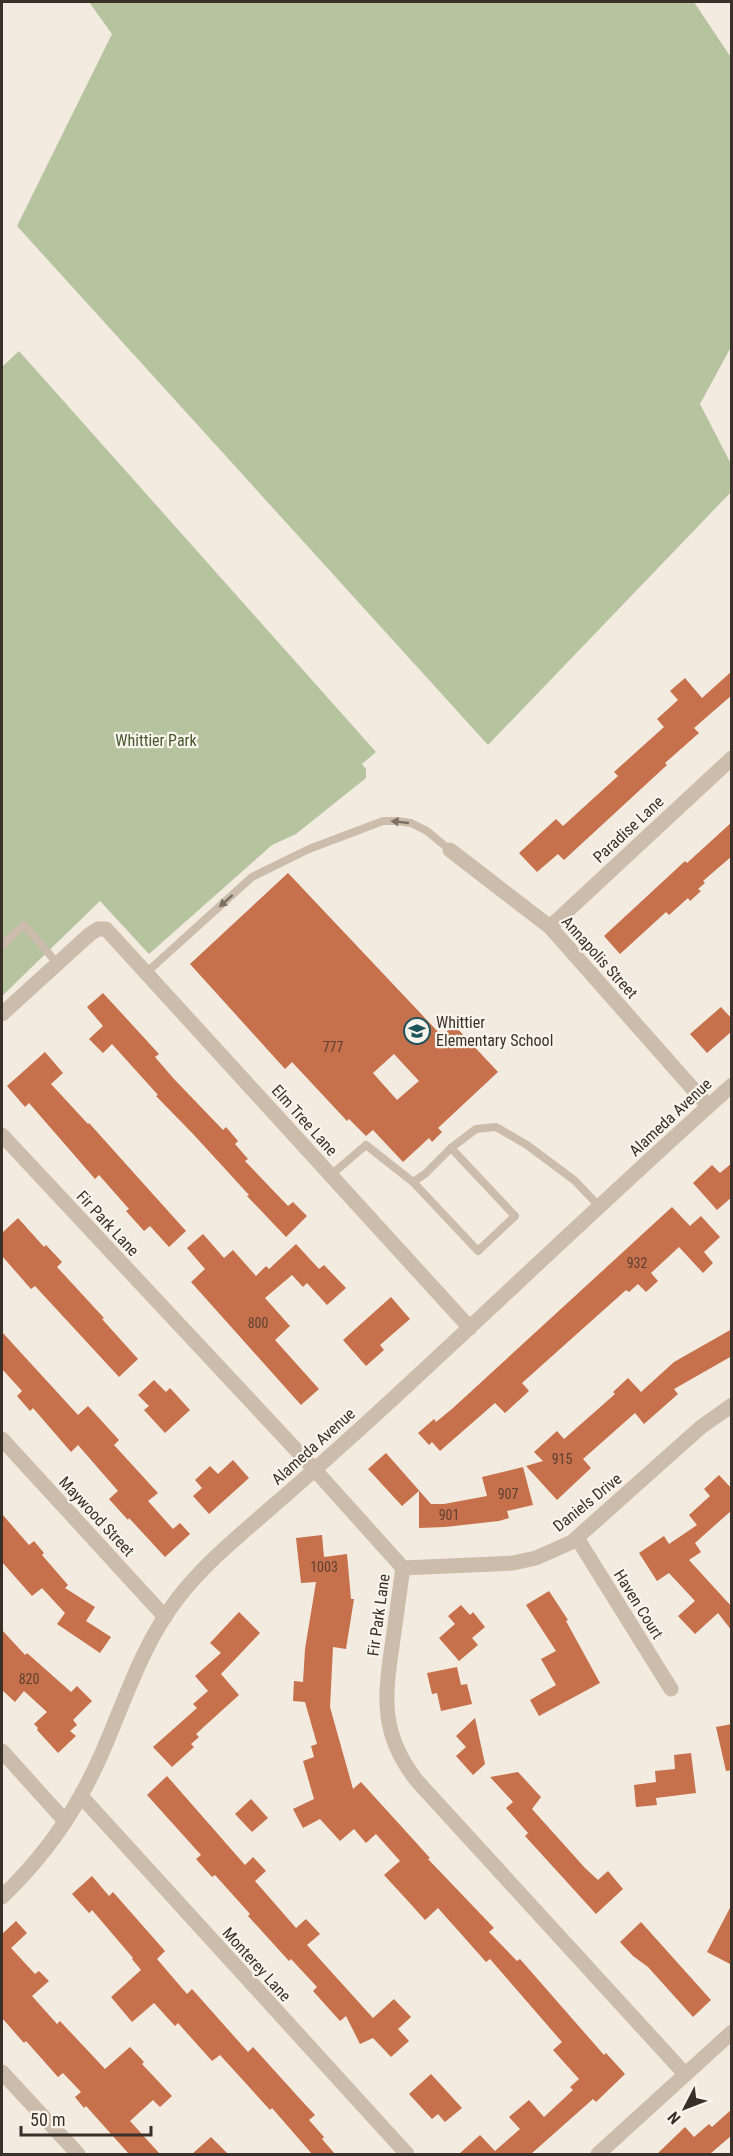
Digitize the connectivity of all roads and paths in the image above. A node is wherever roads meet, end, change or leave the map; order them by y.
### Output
1 (732, 758) edge
2 (450, 850) joint
3 (550, 927) junction
4 (2, 945) edge
5 (57, 963) junction
6 (147, 972) junction
7 (2, 1014) edge
8 (732, 1085) edge
9 (708, 1106) junction
10 (2, 1135) edge
11 (451, 1148) junction
12 (331, 1175) junction
13 (413, 1182) junction
14 (600, 1207) junction
15 (470, 1328) junction
16 (732, 1405) edge
17 (2, 1439) edge
18 (315, 1470) junction
19 (577, 1538) junction
20 (403, 1568) junction
21 (165, 1617) junction
22 (671, 1689) dead end
23 (2, 1751) edge
24 (81, 1796) junction
25 (65, 1821) junction
26 (2, 1897) edge
27 (732, 2032) edge
28 (2, 2072) edge
29 (685, 2074) junction
30 (78, 2154) edge
31 (406, 2154) edge
32 (598, 2154) edge

1 - 3 street, Paradise Lane
2 - 3 street, Annapolis Street
2 -> 6 lane
3 - 9 street, Annapolis Street
4 - 5 lane
5 - 6 street, Elm Tree Lane
5 - 7 street
6 - 12 street, Elm Tree Lane
8 - 9 street, Alameda Avenue
9 - 14 street, Alameda Avenue
10 - 18 street, Fir Park Lane
11 - 13 lane
11 - 13 lane
11 - 14 lane
12 - 13 lane
12 - 15 street, Elm Tree Lane
14 - 15 street, Alameda Avenue
15 - 18 street, Alameda Avenue
16 - 19 street, Daniels Drive
17 - 21 street, Maywood Street
18 - 20 street, Fir Park Lane
18 - 21 street, Alameda Avenue
19 - 20 street, Daniels Drive
19 - 22 street, Haven Court
20 - 29 street, Fir Park Lane
21 - 24 street, Alameda Avenue
23 - 25 street
24 - 25 street, Alameda Avenue
24 - 31 street, Monterey Lane
25 - 26 street, Alameda Avenue
27 - 29 street
28 - 30 street
29 - 32 street

